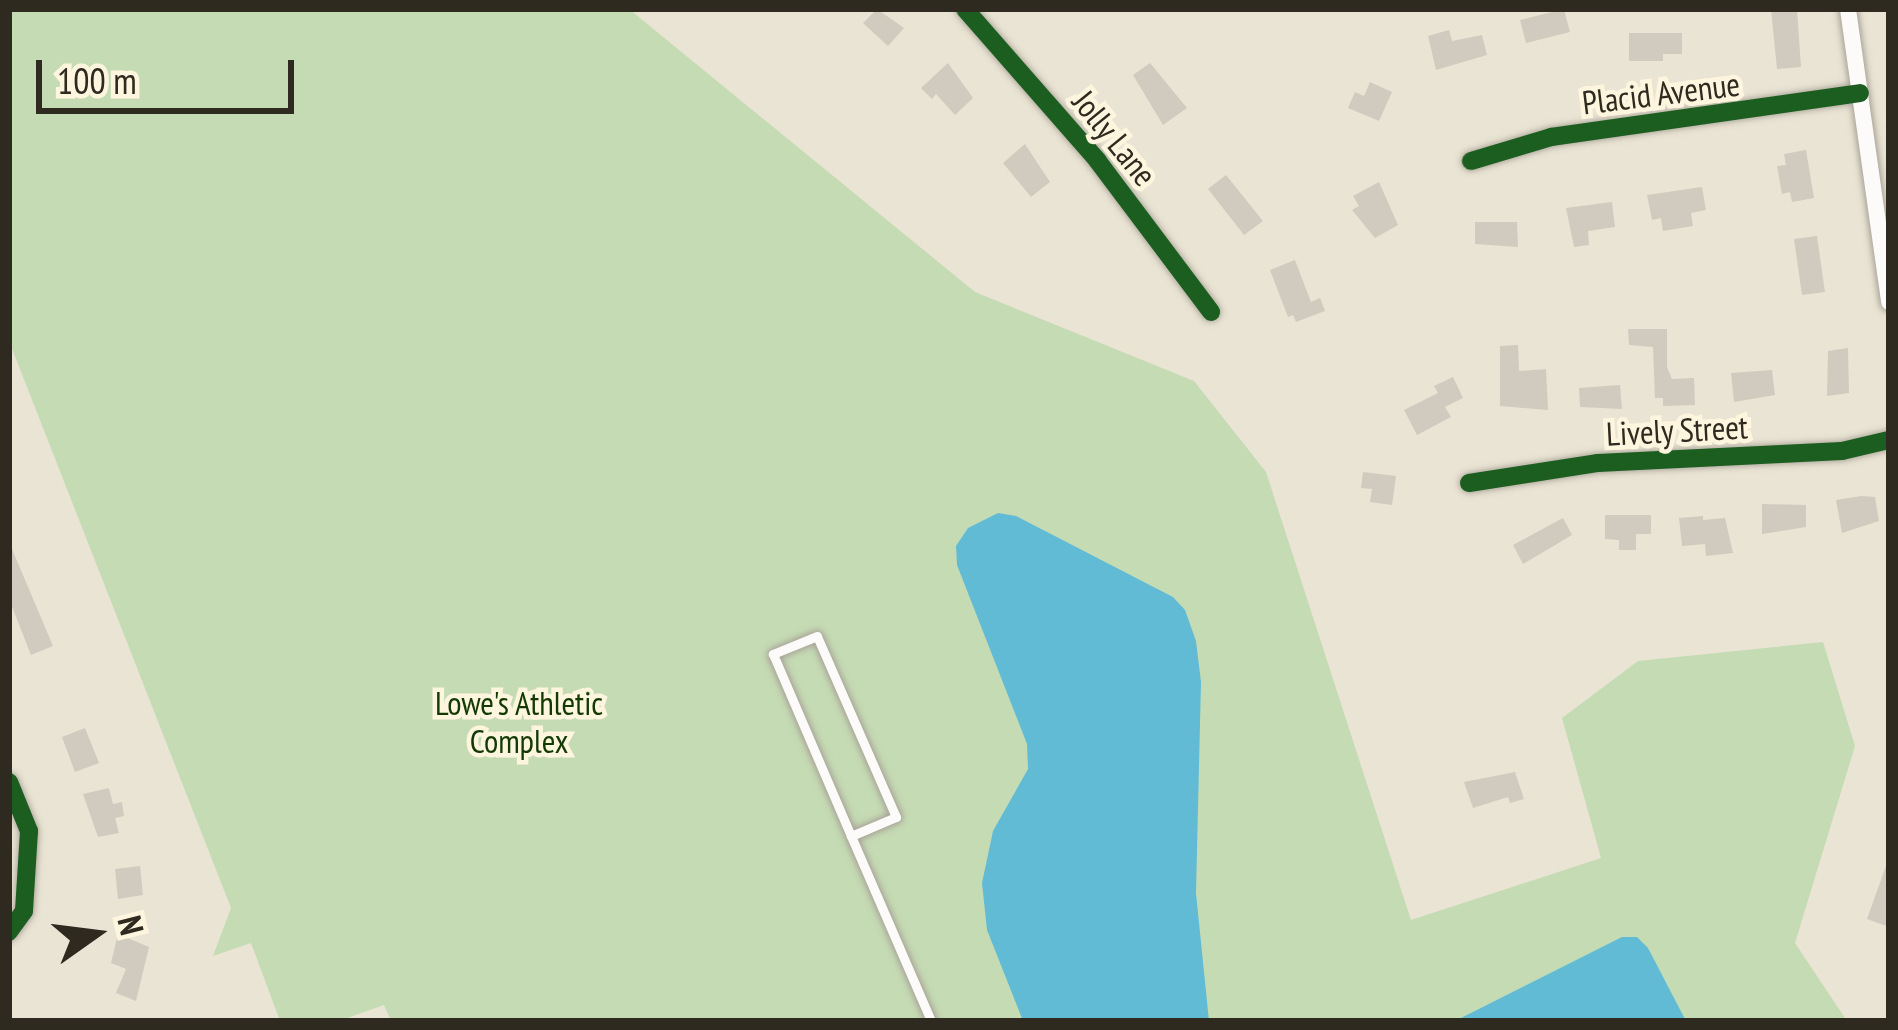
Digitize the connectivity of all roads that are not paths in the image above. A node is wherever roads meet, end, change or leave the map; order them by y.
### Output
1 (1848, 9) edge
2 (967, 10) edge
3 (1861, 94) junction
4 (1471, 161) dead end
5 (1889, 302) edge
6 (1210, 312) dead end
7 (1889, 440) edge
8 (1469, 483) dead end
9 (9, 782) edge
10 (851, 836) junction
11 (9, 932) edge
12 (931, 1021) edge

1 - 3 street
2 - 6 street, Jolly Lane
3 - 4 street, Placid Avenue
3 - 5 street
7 - 8 street, Lively Street
9 - 11 street
10 - 10 lane
10 - 12 lane

